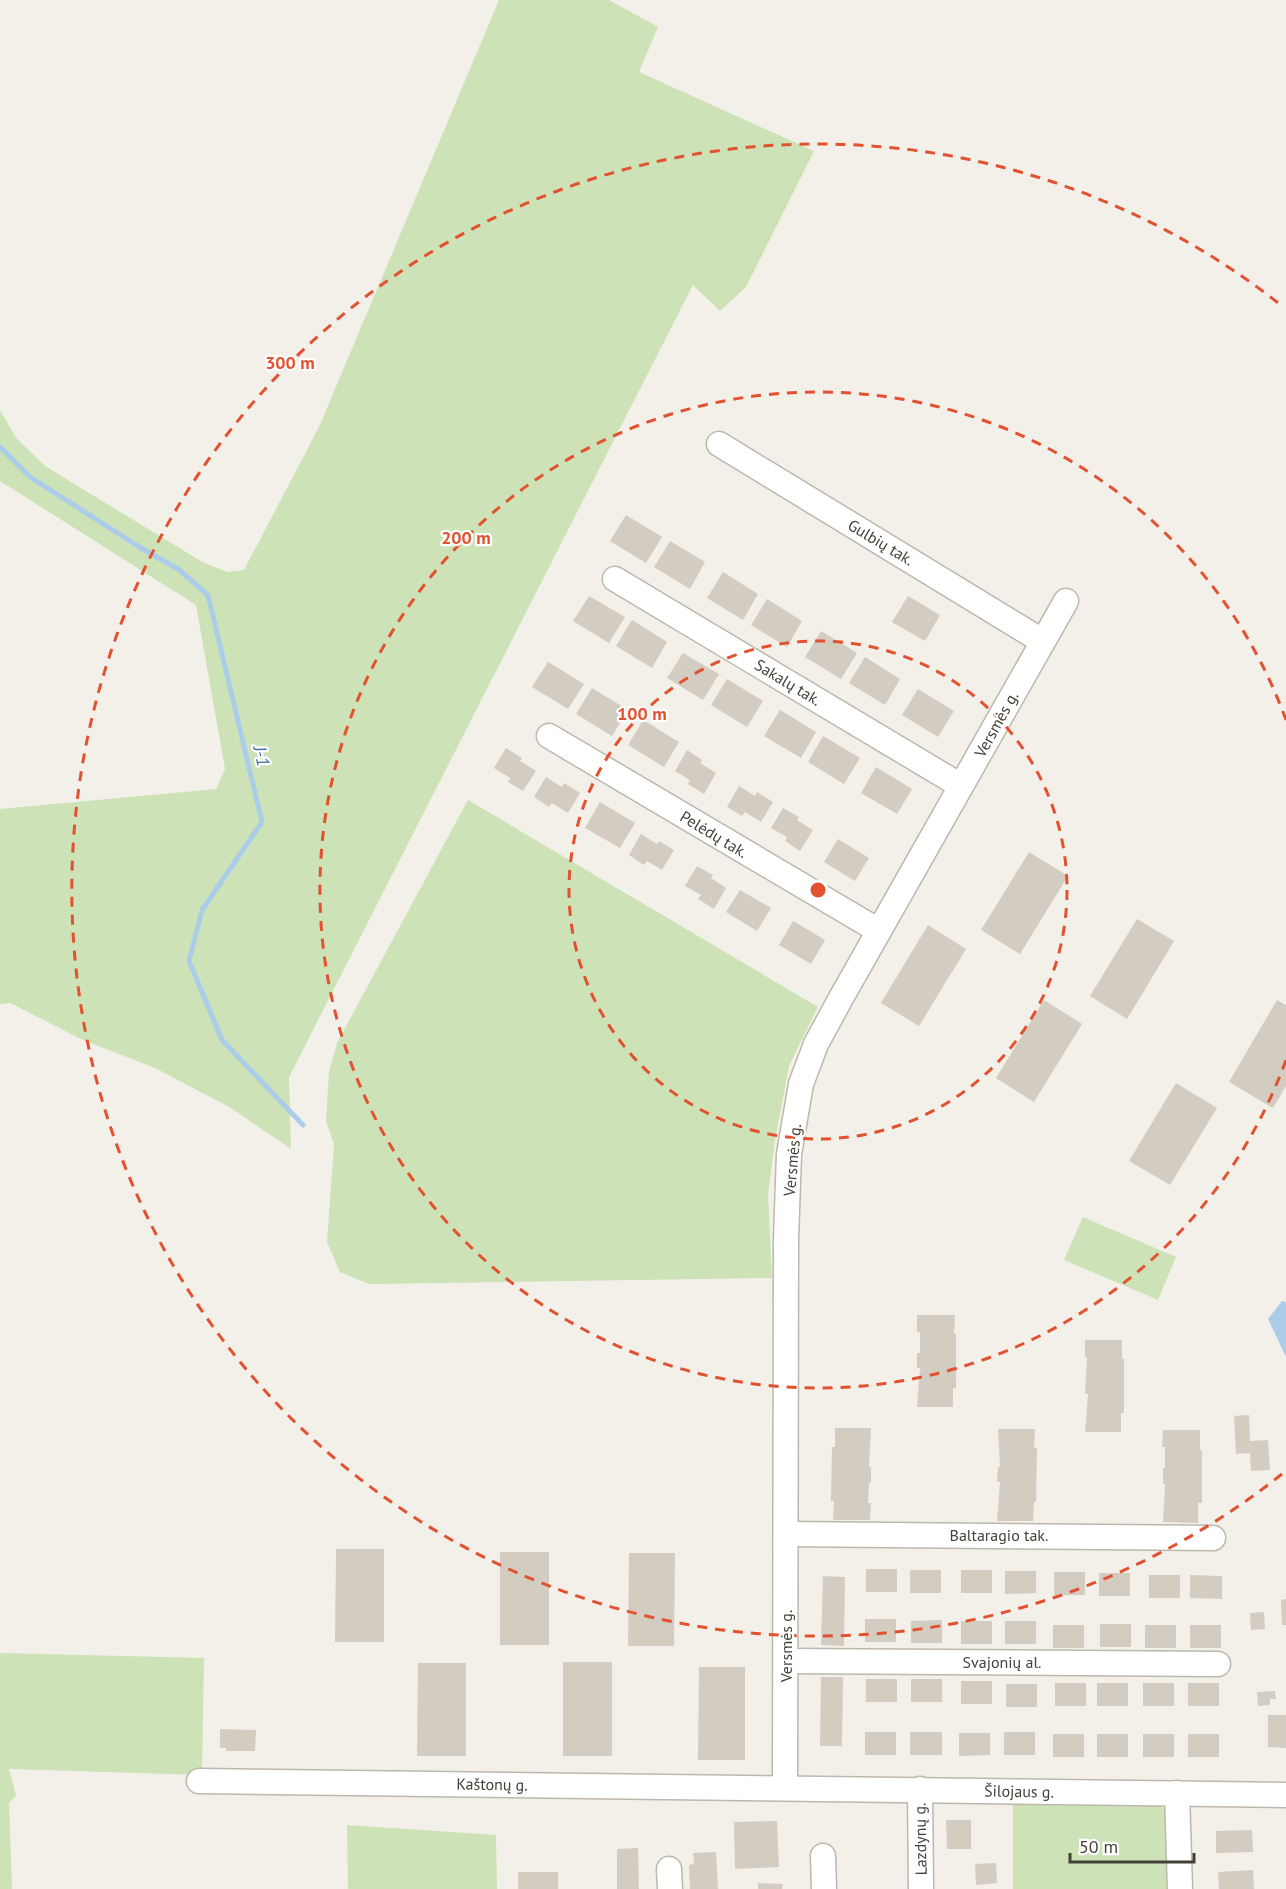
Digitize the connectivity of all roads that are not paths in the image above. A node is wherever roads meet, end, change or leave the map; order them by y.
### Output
1 (719, 444) dead end
2 (615, 579) dead end
3 (1065, 601) dead end
4 (1042, 641) junction
5 (549, 736) dead end
6 (961, 786) junction
7 (879, 931) junction
8 (786, 1533) junction
9 (1213, 1538) dead end
10 (786, 1661) junction
11 (1218, 1664) dead end
12 (199, 1781) dead end
13 (785, 1788) junction
14 (920, 1789) junction
15 (1177, 1793) junction
16 (1286, 1795) edge
17 (823, 1856) dead end
18 (824, 1889) edge
19 (921, 1889) edge
20 (1180, 1889) edge

1 - 4 street, Gulbių tak.
2 - 6 street, Sakalų tak.
3 - 4 street, Versmės g.
4 - 6 street, Versmės g.
5 - 7 street, Pelėdų tak.
6 - 7 street, Versmės g.
7 - 8 street, Versmės g.
8 - 9 street, Baltaragio tak.
8 - 10 street, Versmės g.
10 - 11 street, Svajonių al.
10 - 13 street, Versmės g.
12 - 13 street, Kaštonų g.
13 - 14 street, Šilojaus g.
14 - 15 street, Šilojaus g.
14 - 19 street, Lazdynų g.
15 - 16 street, Šilojaus g.
15 - 20 street
17 - 18 street

